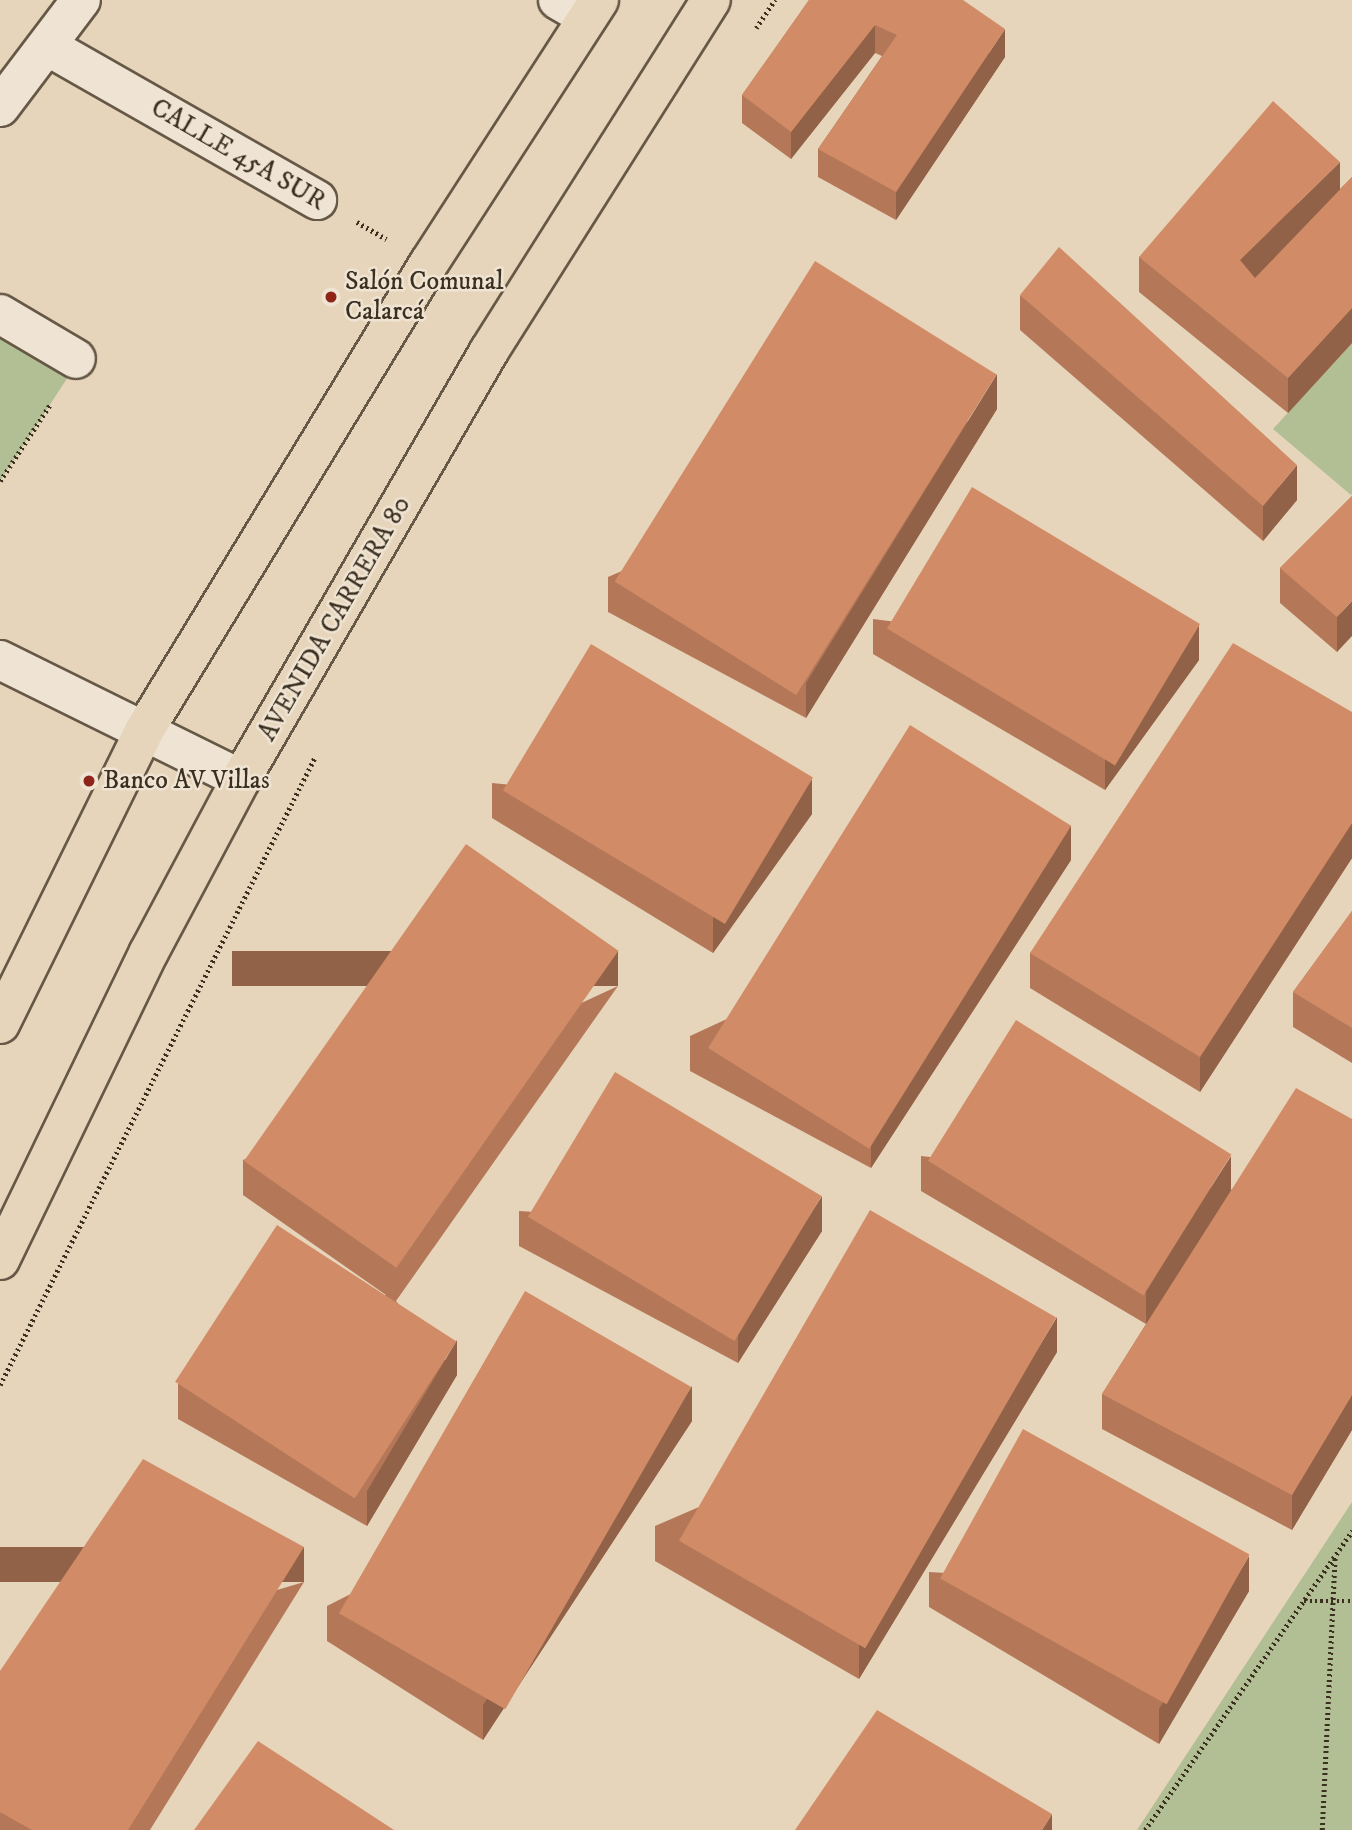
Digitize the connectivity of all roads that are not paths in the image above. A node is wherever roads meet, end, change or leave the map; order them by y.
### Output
1 (81, 0) edge
2 (711, 0) edge
3 (582, 6) edge
4 (47, 46) junction
5 (0, 107) edge
6 (317, 200) road end
7 (0, 314) edge
8 (76, 359) road end
9 (0, 660) edge
10 (144, 731) junction
11 (241, 779) junction
12 (0, 1024) edge
13 (0, 1260) edge

1 - 4 street
2 - 11 main road, AVENIDA CARRERA 80
3 - 10 main road
4 - 5 street
4 - 6 street, CALLE 45A SUR
7 - 8 street
9 - 10 street
10 - 11 street
10 - 12 main road
11 - 13 main road, AVENIDA CARRERA 80

